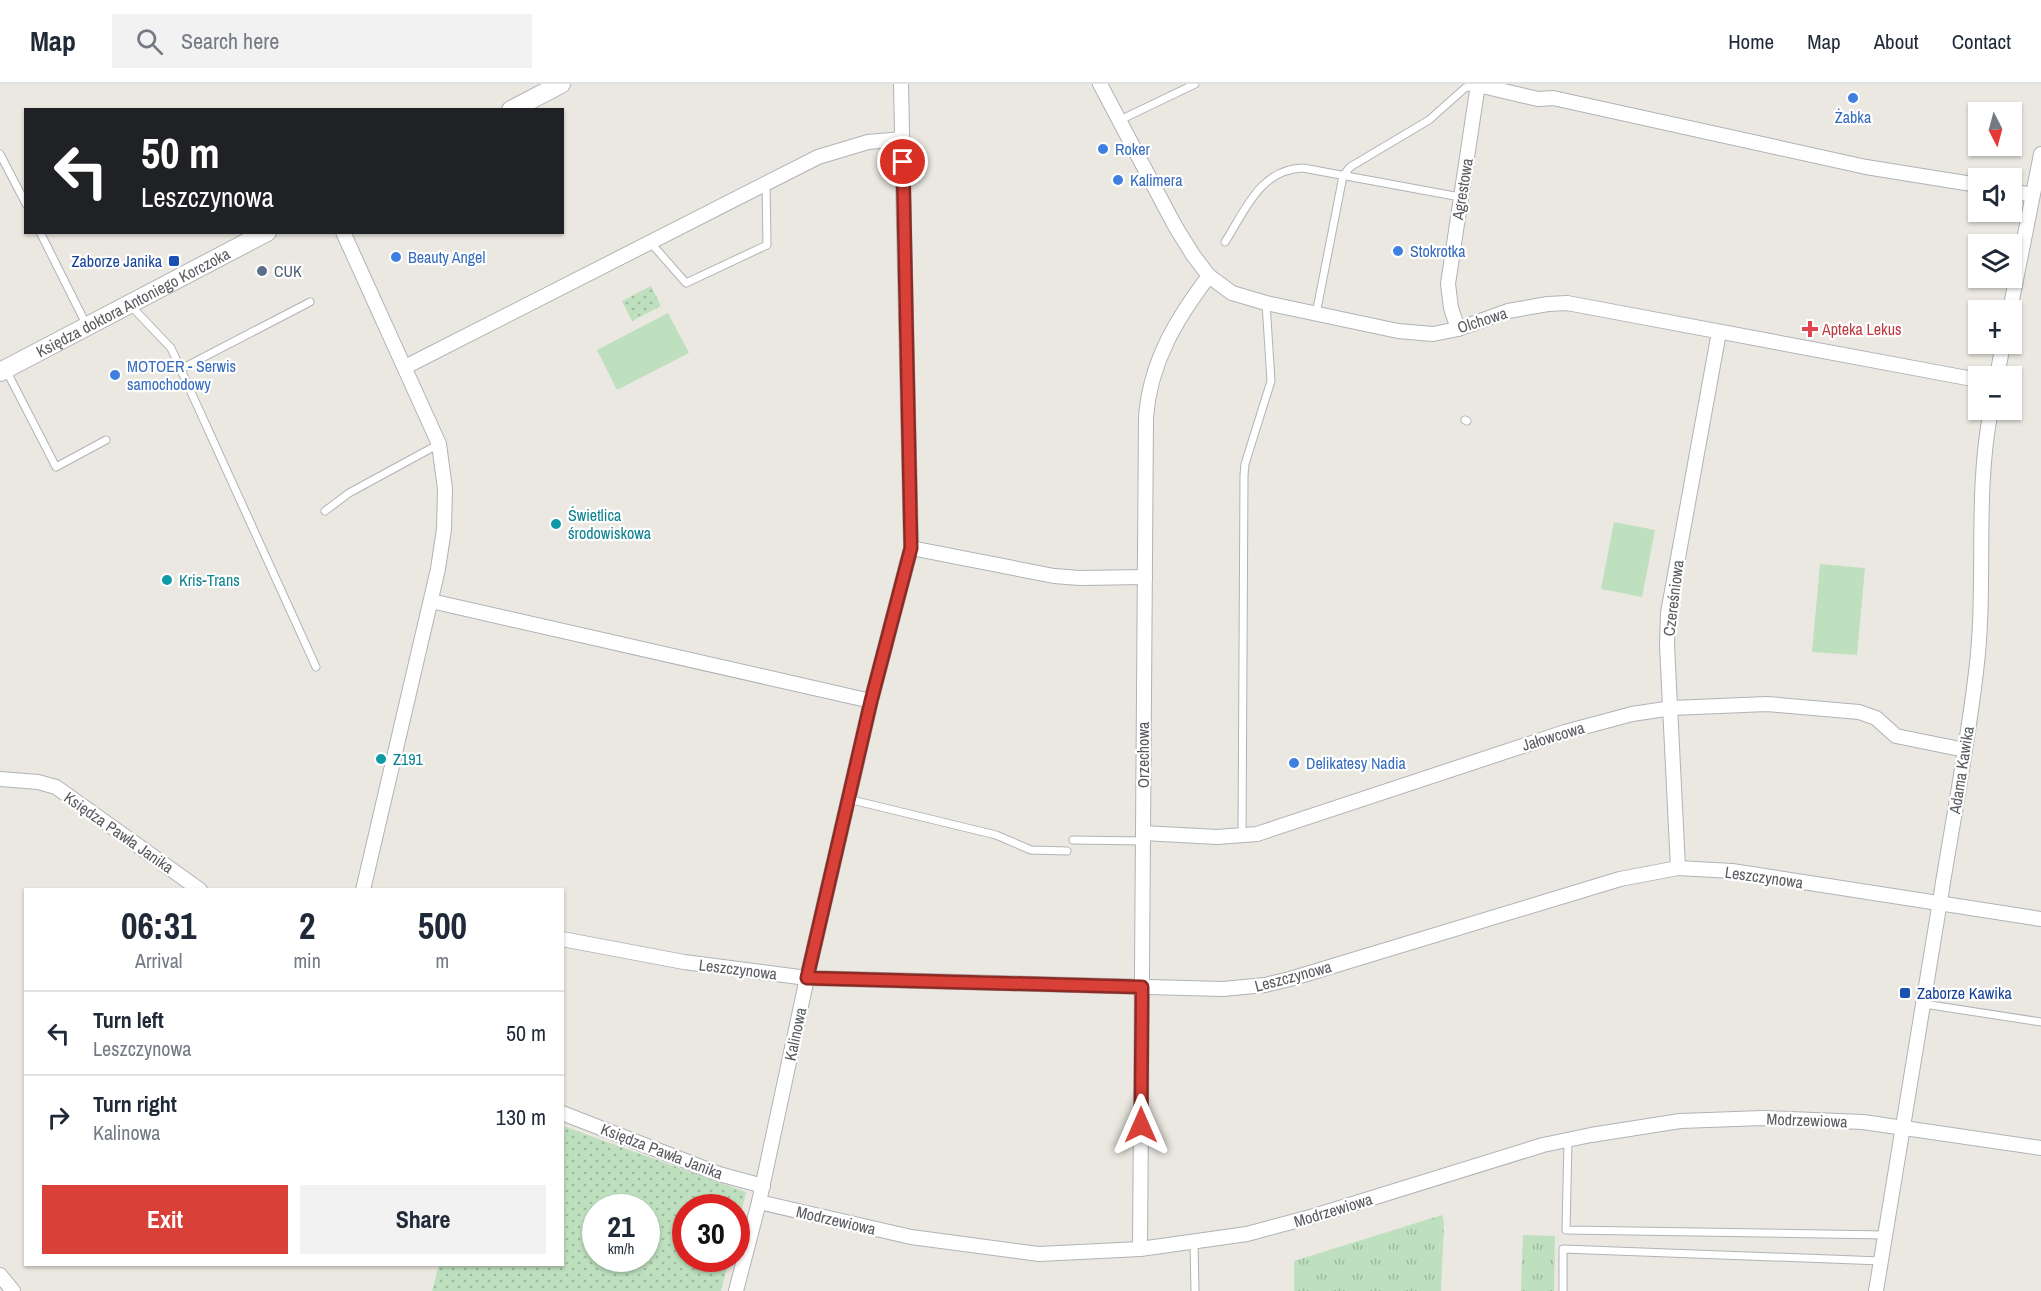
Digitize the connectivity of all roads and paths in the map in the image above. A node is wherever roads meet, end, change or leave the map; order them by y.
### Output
1 (561, 84) edge
2 (901, 84) edge
3 (1100, 84) edge
4 (1195, 84) edge
5 (1478, 85) edge
6 (515, 108) edge
7 (1120, 120) junction
8 (903, 139) junction
9 (0, 154) edge
10 (2041, 154) edge
11 (1343, 176) junction
12 (766, 183) junction
13 (1968, 183) edge
14 (23, 193) edge
15 (2022, 193) edge
16 (2032, 195) junction
17 (1460, 197) junction
18 (41, 234) edge
19 (263, 234) edge
20 (344, 234) edge
21 (650, 242) junction
22 (1225, 242) dead end
23 (1209, 276) junction
24 (2012, 300) edge
25 (310, 302) dead end
26 (129, 303) junction
27 (1266, 303) junction
28 (1316, 314) junction
29 (87, 326) junction
30 (1458, 329) junction
31 (1719, 332) junction
32 (405, 367) junction
33 (181, 369) junction
34 (3, 370) edge
35 (1968, 378) edge
36 (1989, 420) edge
37 (106, 440) dead end
38 (439, 444) junction
39 (325, 511) dead end
40 (911, 548) junction
41 (1145, 577) junction
42 (431, 601) junction
43 (316, 667) dead end
44 (871, 701) junction
45 (1672, 708) junction
46 (1965, 750) junction
47 (0, 779) edge
48 (848, 799) junction
49 (1242, 836) junction
50 (1143, 837) junction
51 (1073, 840) dead end
52 (1067, 851) dead end
53 (1678, 868) junction
54 (197, 888) edge
55 (363, 888) edge
56 (1940, 903) junction
57 (2041, 919) edge
58 (564, 939) edge
59 (807, 978) junction
60 (1142, 987) junction
61 (1924, 1004) junction
62 (2041, 1022) edge
63 (564, 1114) edge
64 (1904, 1128) junction
65 (1568, 1140) junction
66 (2041, 1148) edge
67 (763, 1186) junction
68 (759, 1202) junction
69 (1886, 1235) junction
70 (1194, 1243) junction
71 (1140, 1250) junction
72 (1881, 1261) junction
73 (0, 1275) edge
74 (13, 1291) edge
75 (736, 1291) edge
76 (1194, 1291) edge
77 (1563, 1291) edge
78 (1876, 1291) edge

1 - 6 street
2 - 8 street, Kalinowa
3 - 7 street, Olchowa
4 - 7 lane
5 - 11 lane
5 - 13 street
5 - 17 street, Agrestowa
7 - 23 street, Olchowa
8 - 12 street
8 - 40 street, Kalinowa
9 - 14 lane
10 - 16 street
11 - 17 lane
11 - 22 lane
11 - 28 lane
12 - 21 street
12 - 21 lane
15 - 16 street
16 - 24 street
17 - 30 street, Agrestowa
18 - 29 lane
19 - 26 street, Księdza doktora Antoniego Korczoka
20 - 32 street
21 - 32 street
23 - 27 street, Olchowa
23 - 41 street, Orzechowa
25 - 33 lane
26 - 29 street, Księdza doktora Antoniego Korczoka
26 - 33 lane
27 - 28 street, Olchowa
27 - 49 lane
28 - 30 street, Olchowa
29 - 34 street, Księdza doktora Antoniego Korczoka
30 - 31 street, Olchowa
31 - 35 street, Olchowa
31 - 45 street, Czereśniowa
32 - 38 street
33 - 43 lane
34 - 37 lane
36 - 46 street, Adama Kawika
38 - 39 lane
38 - 42 street
40 - 41 street
40 - 44 street, Kalinowa
41 - 50 street, Orzechowa
42 - 44 street
42 - 55 street
44 - 48 street, Kalinowa
45 - 46 street, Jałowcowa
45 - 49 street, Jałowcowa
45 - 53 street, Czereśniowa
46 - 56 street, Adama Kawika
47 - 54 street, Księdza Pawła Janika
48 - 52 lane
48 - 59 street, Kalinowa
49 - 50 street, Jałowcowa
50 - 51 lane
50 - 60 street, Orzechowa
53 - 56 street, Leszczynowa
53 - 60 street, Leszczynowa
56 - 57 street, Leszczynowa
56 - 61 street, Adama Kawika
58 - 59 street, Leszczynowa
59 - 60 street, Leszczynowa
59 - 67 street, Kalinowa
60 - 71 street, Orzechowa
61 - 62 lane
61 - 64 street, Adama Kawika
63 - 67 street, Księdza Pawła Janika
64 - 65 street, Modrzewiowa
64 - 66 street
64 - 69 street, Adama Kawika
65 - 69 lane
65 - 70 street, Modrzewiowa
67 - 68 street, Kalinowa
68 - 71 street, Modrzewiowa
68 - 75 street, Kalinowa
69 - 72 street, Adama Kawika
70 - 71 street, Modrzewiowa
70 - 76 lane
72 - 77 lane
72 - 78 street, Adama Kawika
73 - 74 street

